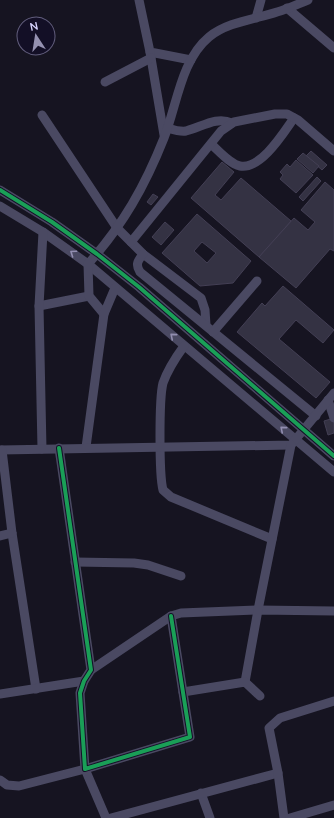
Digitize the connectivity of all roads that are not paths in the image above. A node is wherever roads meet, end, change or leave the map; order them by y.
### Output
1 (138, 0) edge
2 (261, 0) edge
3 (308, 0) edge
4 (287, 8) junction
5 (256, 18) junction
6 (334, 48) edge
7 (151, 55) junction
8 (191, 60) junction
9 (105, 82) dead end
10 (42, 115) dead end
11 (294, 118) junction
12 (232, 123) junction
13 (166, 132) junction
14 (210, 144) junction
15 (334, 152) edge
16 (0, 190) edge
17 (0, 206) edge
18 (117, 228) junction
19 (43, 232) junction
20 (131, 242) junction
21 (97, 254) junction
22 (143, 254) junction
23 (88, 264) junction
24 (257, 281) dead end
25 (115, 288) junction
26 (89, 296) junction
27 (39, 306) junction
28 (104, 314) junction
29 (209, 329) junction
30 (184, 346) junction
31 (331, 396) edge
32 (316, 416) junction
33 (334, 418) edge
34 (304, 430) junction
35 (293, 442) junction
36 (86, 447) junction
37 (161, 447) junction
38 (59, 448) junction
39 (42, 449) junction
40 (1, 450) edge
41 (334, 456) edge
42 (334, 472) edge
43 (12, 533) junction
44 (0, 536) edge
45 (272, 539) junction
46 (74, 562) junction
47 (181, 576) dead end
48 (258, 610) junction
49 (334, 611) edge
50 (171, 616) junction
51 (91, 670) junction
52 (84, 681) junction
53 (245, 682) junction
54 (36, 689) junction
55 (183, 692) junction
56 (0, 694) edge
57 (260, 696) dead end
58 (334, 701) edge
59 (85, 768) junction
60 (278, 773) junction
61 (0, 780) edge
62 (201, 793) junction
63 (334, 805) edge
64 (106, 818) edge
65 (111, 818) edge
66 (210, 818) edge
67 (284, 818) edge
68 (291, 818) edge

1 - 7 street
2 - 5 street
3 - 4 street
4 - 5 street
4 - 6 street
5 - 8 street
7 - 8 street
7 - 9 street
7 - 13 street
8 - 13 street
10 - 18 street
11 - 12 street
11 - 14 street
11 - 15 street
12 - 13 street
12 - 14 street
13 - 18 street
14 - 20 street
16 - 21 street
17 - 19 street
18 - 20 street
18 - 21 street
23 -> 19 street
19 - 27 street
20 - 22 street
21 - 23 street
21 - 34 street
22 - 29 street
22 - 29 street
23 - 25 street
23 - 26 street
24 - 29 street
25 - 28 street
30 -> 25 street
26 - 27 street
26 - 28 street
27 - 39 street
28 - 36 street
29 - 32 street
35 -> 30 street
30 - 37 street
31 - 32 street
31 - 33 street
32 - 34 street
34 - 35 street
34 - 41 street
35 - 37 street
35 - 42 street
35 - 45 street
36 - 37 street
36 - 38 street
37 - 45 street
38 - 39 street
38 - 46 street
39 - 40 street
40 - 43 street
43 - 44 street
43 - 54 street
45 - 48 street
46 - 47 street
46 - 51 street
48 - 49 street
48 - 50 street
48 - 53 street
50 - 51 street
50 - 55 street
51 - 52 street
52 - 54 street
52 - 59 street
53 - 55 street
53 - 57 street
54 - 56 street
55 - 59 street
58 - 60 street
59 - 61 street
59 - 64 street
60 - 62 street
60 - 67 street
62 - 65 street
62 - 66 street
63 - 68 street

